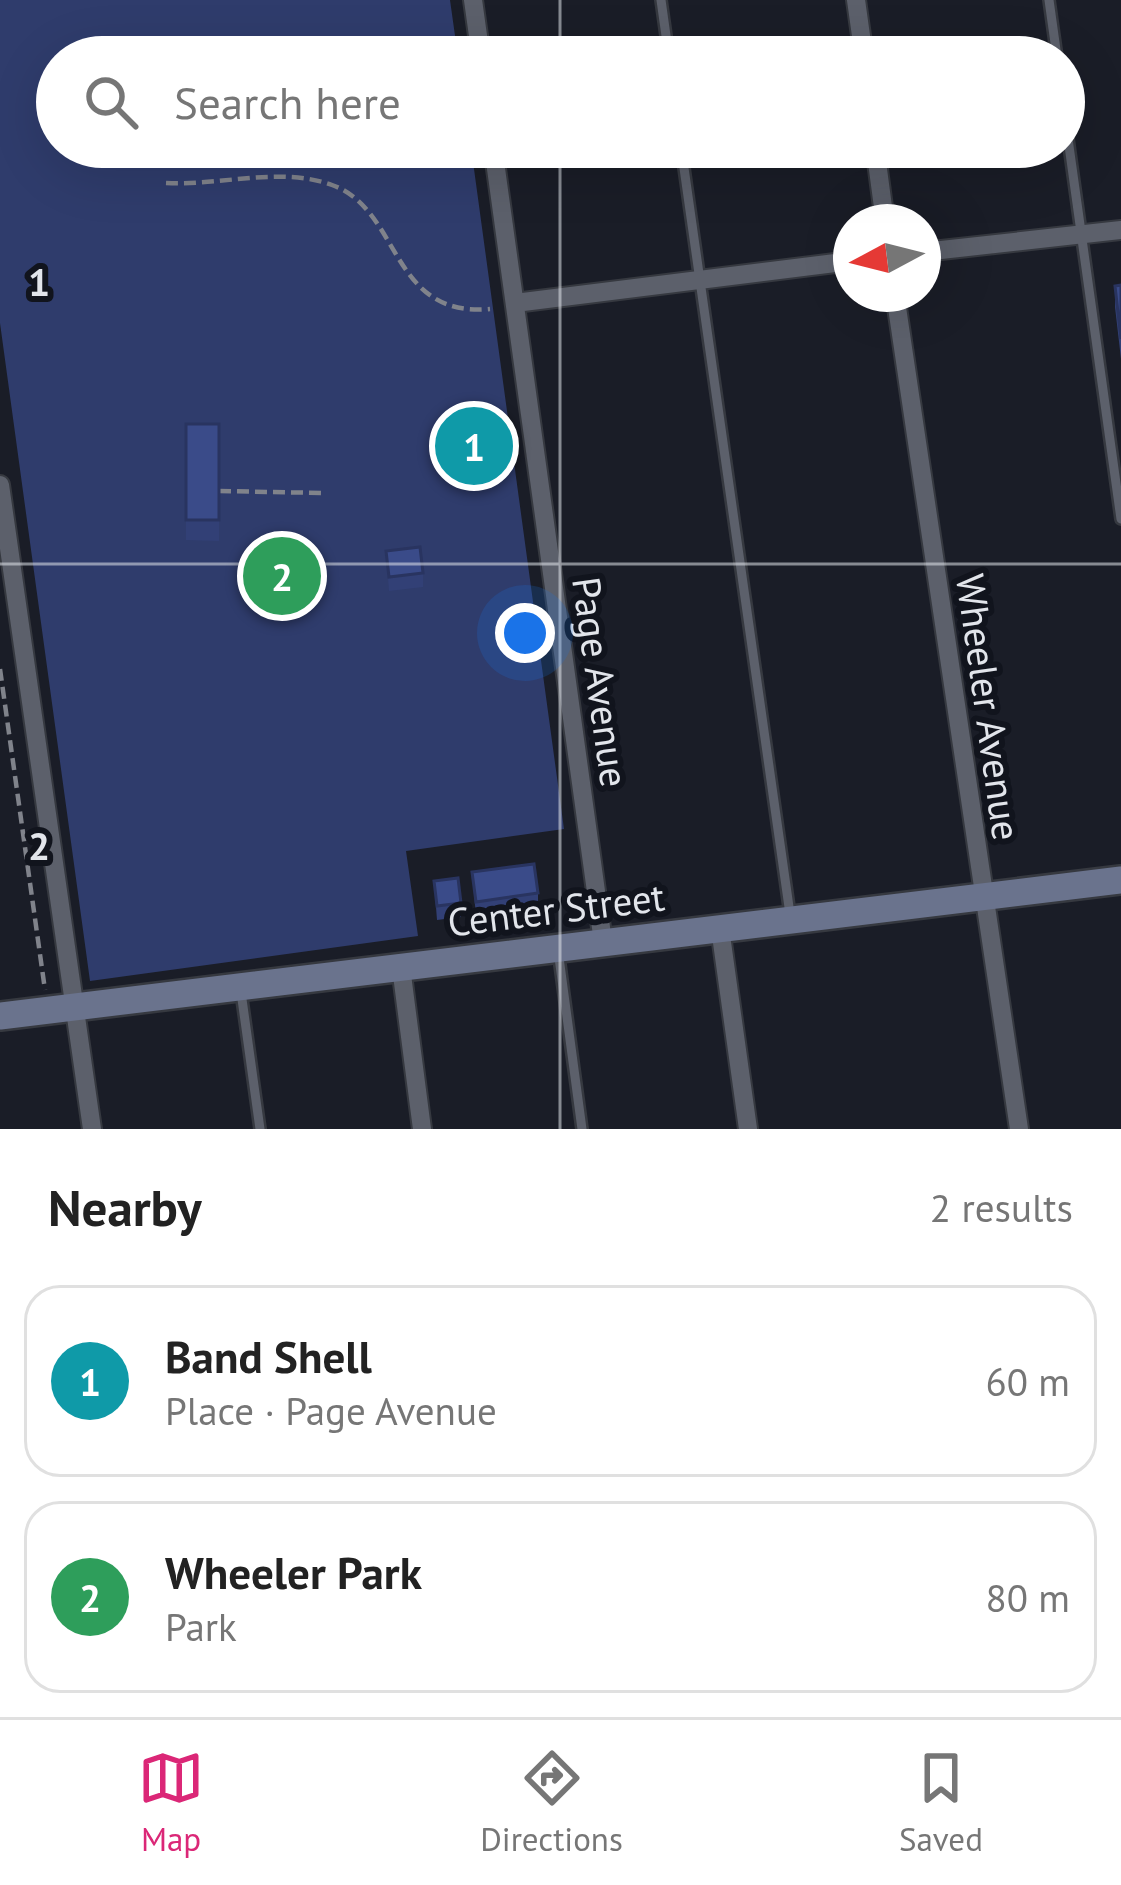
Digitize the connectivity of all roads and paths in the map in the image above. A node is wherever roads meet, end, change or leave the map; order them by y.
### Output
1 (473, 0) edge
2 (662, 0) edge
3 (856, 0) edge
4 (1049, 0) edge
5 (478, 36) edge
6 (666, 36) edge
7 (861, 36) edge
8 (1054, 36) edge
9 (496, 168) edge
10 (684, 168) edge
11 (878, 168) edge
12 (1072, 168) edge
13 (166, 183) dead end
14 (883, 204) edge
15 (1121, 230) edge
16 (1081, 235) junction
17 (941, 250) edge
18 (833, 263) edge
19 (699, 279) junction
20 (515, 303) junction
21 (490, 309) dead end
22 (898, 312) edge
23 (1121, 399) edge
24 (1105, 401) junction
25 (1117, 454) edge
26 (0, 484) edge
27 (219, 491) edge
28 (323, 493) dead end
29 (1121, 519) edge
30 (0, 668) edge
31 (1121, 880) edge
32 (984, 896) junction
33 (791, 920) junction
34 (720, 928) junction
35 (603, 941) junction
36 (557, 947) junction
37 (401, 967) junction
38 (241, 987) junction
39 (61, 1009) junction
40 (0, 1016) edge
41 (92, 1129) edge
42 (260, 1129) edge
43 (422, 1129) edge
44 (583, 1129) edge
45 (748, 1129) edge
46 (1019, 1129) edge

1 - 5 street
2 - 6 lane
3 - 7 street
4 - 8 lane
9 - 20 street, Page Avenue
10 - 19 lane
11 - 14 street
12 - 16 lane
13 - 21 path
15 - 16 street
16 - 17 street
16 - 24 lane
18 - 19 street
19 - 20 street
19 - 33 lane
20 - 35 street, Page Avenue
22 - 32 street, Wheeler Avenue
23 - 24 lane
24 - 25 lane
25 - 29 lane
26 - 39 street
27 - 28 path
30 - 39 path
31 - 32 street, Center Street
32 - 33 street, Center Street
32 - 46 street, Wheeler Avenue
33 - 34 street, Center Street
34 - 35 street, Center Street
34 - 45 street
35 - 36 street, Center Street
36 - 37 street, Center Street
36 - 44 lane
37 - 38 street, Center Street
37 - 43 street
38 - 39 street, Center Street
38 - 42 lane
39 - 40 street, Center Street
39 - 41 street

